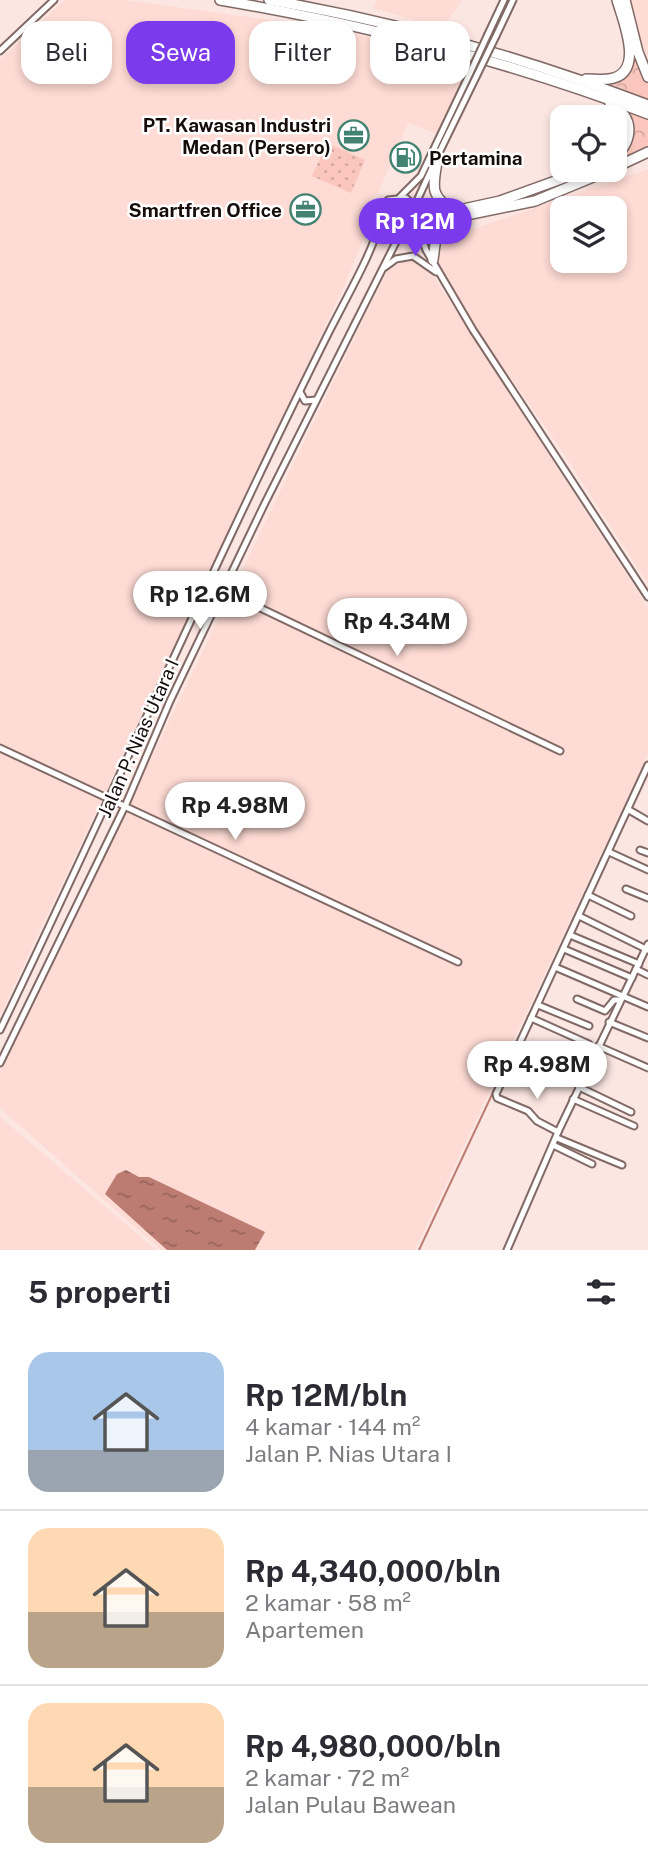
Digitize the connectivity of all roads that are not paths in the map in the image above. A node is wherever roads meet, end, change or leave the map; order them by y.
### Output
1 (54, 0) edge
2 (220, 0) edge
3 (270, 0) edge
4 (504, 0) edge
5 (513, 0) edge
6 (617, 0) edge
7 (625, 0) edge
8 (0, 51) edge
9 (648, 77) edge
10 (580, 84) junction
11 (614, 105) edge
12 (648, 105) edge
13 (648, 114) edge
14 (627, 119) edge
15 (627, 144) edge
16 (648, 152) edge
17 (438, 156) junction
18 (627, 162) edge
19 (552, 182) edge
20 (581, 182) edge
21 (400, 197) junction
22 (415, 205) junction
23 (454, 215) junction
24 (418, 225) junction
25 (433, 260) junction
26 (382, 269) junction
27 (441, 277) junction
28 (299, 391) junction
29 (316, 400) junction
30 (208, 583) junction
31 (223, 590) junction
32 (648, 597) edge
33 (0, 748) edge
34 (560, 751) dead end
35 (648, 765) edge
36 (111, 797) junction
37 (126, 804) junction
38 (629, 810) junction
39 (648, 821) edge
40 (640, 850) dead end
41 (608, 852) junction
42 (648, 853) edge
43 (648, 870) edge
44 (626, 889) dead end
45 (588, 895) junction
46 (648, 898) edge
47 (579, 916) junction
48 (631, 916) dead end
49 (570, 935) junction
50 (564, 948) junction
51 (647, 948) edge
52 (458, 962) dead end
53 (555, 967) junction
54 (637, 967) junction
55 (648, 975) edge
56 (632, 978) junction
57 (620, 998) junction
58 (577, 999) dead end
59 (538, 1005) junction
60 (648, 1007) edge
61 (531, 1018) junction
62 (609, 1021) junction
63 (589, 1026) dead end
64 (0, 1030) edge
65 (648, 1038) edge
66 (519, 1044) junction
67 (589, 1044) dead end
68 (597, 1046) junction
69 (516, 1052) junction
70 (540, 1053) dead end
71 (0, 1063) edge
72 (648, 1068) edge
73 (583, 1078) junction
74 (579, 1087) junction
75 (573, 1099) junction
76 (631, 1112) dead end
77 (634, 1126) dead end
78 (557, 1135) junction
79 (553, 1145) junction
80 (592, 1164) dead end
81 (622, 1165) dead end
82 (506, 1250) edge

1 - 8 street
2 - 10 highway
3 - 10 highway
4 - 21 street, bridge
5 - 17 street, bridge
6 - 10 highway
7 - 9 highway
10 - 11 highway
10 - 12 highway
10 - 13 highway
14 - 15 highway
16 - 18 highway
17 - 22 street
17 - 23 highway
19 - 23 highway
20 - 23 highway
21 - 22 street
21 - 28 street, Jalan P. Nias Utara I
22 - 23 highway
22 - 24 street
23 - 24 highway
23 - 25 highway
24 - 25 street
24 - 26 street, Jalan P. Nias Utara I
25 - 27 street
26 - 27 street
26 - 29 street, Jalan P. Nias Utara I
27 - 32 street
28 - 29 street
28 - 30 street, Jalan P. Nias Utara I
29 - 31 street, Jalan P. Nias Utara I
30 - 31 street
30 - 36 street, Jalan P. Nias Utara I
31 - 34 street
31 - 37 street, Jalan P. Nias Utara I
33 - 36 street
35 - 38 street
36 - 37 street
36 - 64 street, Jalan P. Nias Utara I
37 - 52 street
37 - 71 street, Jalan P. Nias Utara I
38 - 39 street
38 - 41 street
40 - 42 street
41 - 43 street
41 - 45 street
44 - 46 street
45 - 47 street
45 - 48 street
47 - 49 street
47 - 51 street
49 - 50 street
49 - 54 street
50 - 53 street
50 - 56 street
51 - 54 street
53 - 57 street
53 - 59 street
54 - 55 street
54 - 56 street
56 - 57 street
57 - 58 street
57 - 60 street
57 - 62 street
59 - 61 street
59 - 63 street
61 - 66 street
61 - 67 street
62 - 65 street
62 - 68 street
66 - 69 street
66 - 70 street
68 - 72 street
68 - 73 street
69 - 73 street
69 - 78 street
73 - 74 street
74 - 75 street
74 - 76 street
75 - 77 street
75 - 78 street
78 - 79 street
78 - 81 street
79 - 80 street
79 - 82 street

